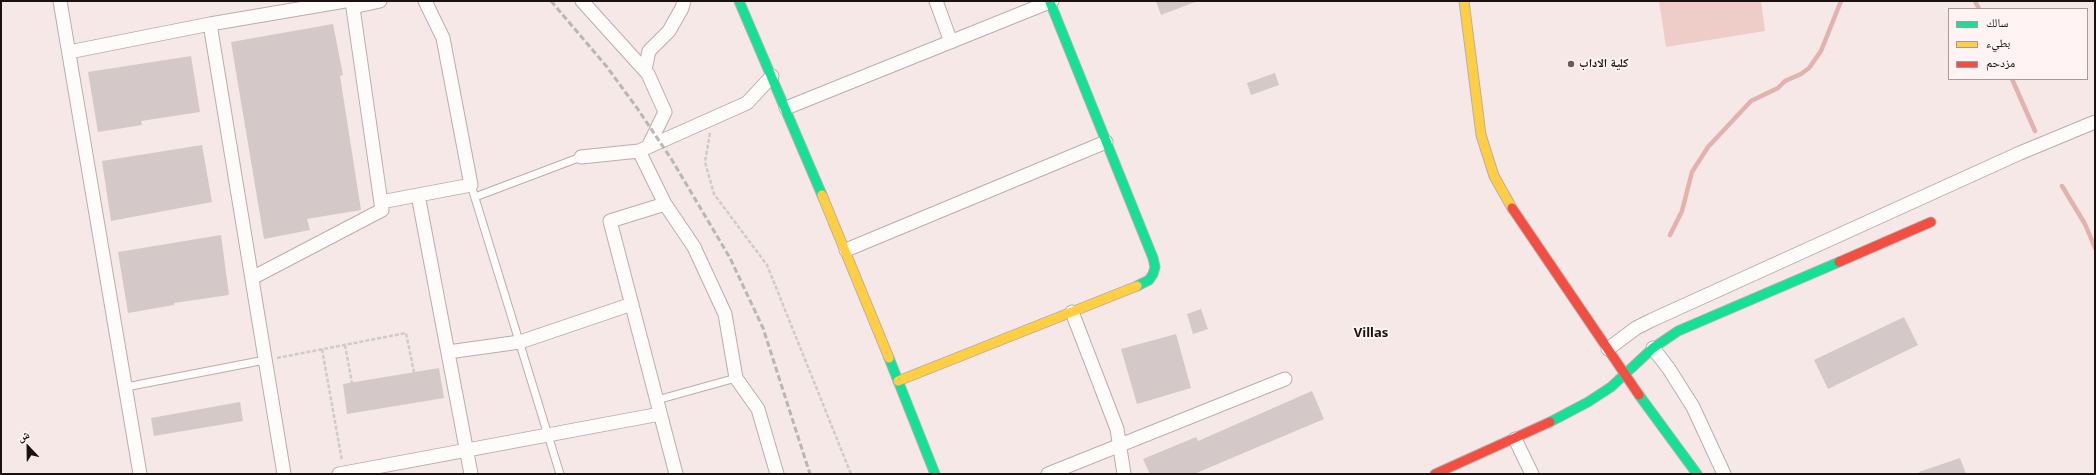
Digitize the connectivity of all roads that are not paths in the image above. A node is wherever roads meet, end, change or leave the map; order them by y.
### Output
1 (60, 1) edge
2 (380, 1) edge
3 (425, 1) edge
4 (582, 1) edge
5 (684, 1) edge
6 (739, 1) edge
7 (936, 1) edge
8 (1051, 1) edge
9 (1464, 1) edge
10 (350, 3) edge
11 (210, 24) junction
12 (951, 42) junction
13 (69, 52) junction
14 (645, 70) junction
15 (772, 76) junction
16 (786, 108) junction
17 (2095, 122) edge
18 (1106, 142) junction
19 (644, 149) junction
20 (581, 157) joint
21 (473, 191) junction
22 (418, 195) junction
23 (381, 202) junction
24 (665, 204) junction
25 (1932, 222) dead end
26 (846, 250) junction
27 (252, 278) junction
28 (632, 304) junction
29 (1072, 312) junction
30 (520, 342) junction
31 (1653, 348) junction
32 (1608, 349) junction
33 (448, 352) junction
34 (265, 360) junction
35 (1625, 376) junction
36 (736, 378) junction
37 (1285, 379) dead end
38 (898, 381) junction
39 (126, 387) junction
40 (657, 400) junction
41 (660, 414) junction
42 (549, 435) junction
43 (1515, 439) junction
44 (1120, 445) junction
45 (466, 450) junction
46 (140, 474) edge
47 (284, 474) edge
48 (342, 474) edge
49 (471, 474) edge
50 (560, 474) edge
51 (676, 474) edge
52 (777, 474) edge
53 (935, 474) edge
54 (1048, 474) edge
55 (1124, 474) edge
56 (1435, 474) edge
57 (1532, 474) edge
58 (1697, 474) edge
59 (1724, 474) edge

1 - 13 street
2 - 10 street
3 - 21 street
4 - 14 street
5 - 14 street
6 - 15 street
7 - 12 street
8 - 12 street
8 - 18 street
9 - 32 street
10 - 11 street
10 - 23 street
11 - 13 street
11 - 27 street
12 - 16 street
13 - 39 street
14 - 19 street
15 - 16 street
15 - 19 street
16 - 26 street
17 - 32 street
18 - 26 street
18 - 29 street
19 - 20 street
19 - 24 street
20 - 21 lane
21 - 22 street
21 - 30 lane
22 - 23 street
22 - 33 street
23 - 27 street
24 - 28 street
24 - 36 street
25 - 31 street
26 - 38 street
27 - 34 street
28 - 30 street
28 - 40 street
29 - 38 street
29 - 44 street
30 - 33 street
30 - 42 lane
31 - 35 street
31 - 59 street
32 - 35 street
33 - 45 street
34 - 39 lane
34 - 47 street
35 - 43 street
35 - 58 street
36 - 40 lane
36 - 52 street
37 - 44 street
38 - 53 street
39 - 46 street
40 - 41 street
41 - 42 street
41 - 51 street
42 - 45 street
42 - 50 lane
43 - 56 street
43 - 57 street
44 - 54 street
44 - 55 street
45 - 48 street
45 - 49 street

